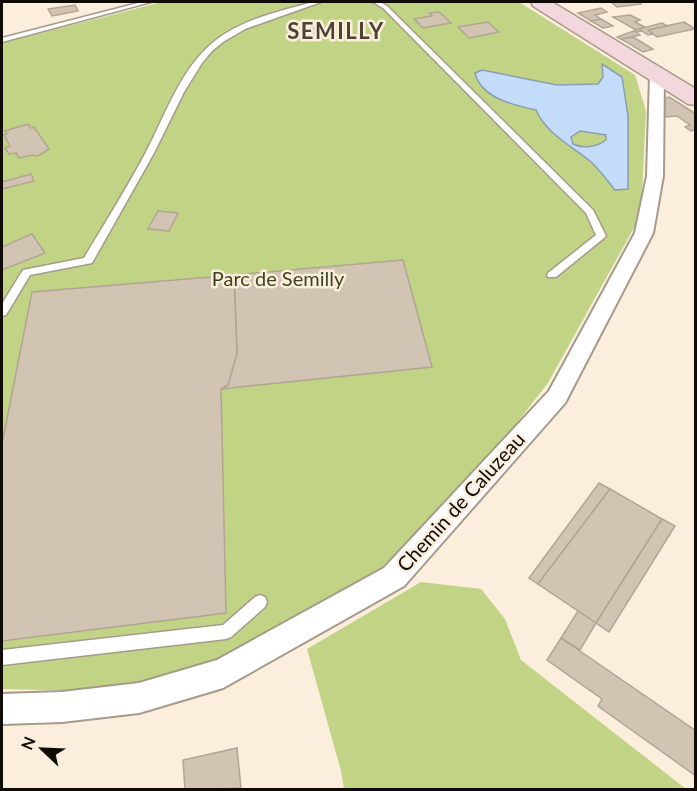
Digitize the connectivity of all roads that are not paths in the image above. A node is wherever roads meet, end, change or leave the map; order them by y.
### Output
1 (148, 2) edge
2 (318, 2) edge
3 (376, 2) edge
4 (549, 4) edge
5 (2, 40) edge
6 (657, 76) junction
7 (696, 99) edge
8 (552, 275) dead end
9 (2, 312) edge
10 (260, 602) dead end
11 (2, 658) edge
12 (2, 709) edge

1 - 5 lane
2 - 9 lane
3 - 8 lane
4 - 6 main road
6 - 7 main road
6 - 12 street, Chemin de Caluzeau
10 - 11 lane

